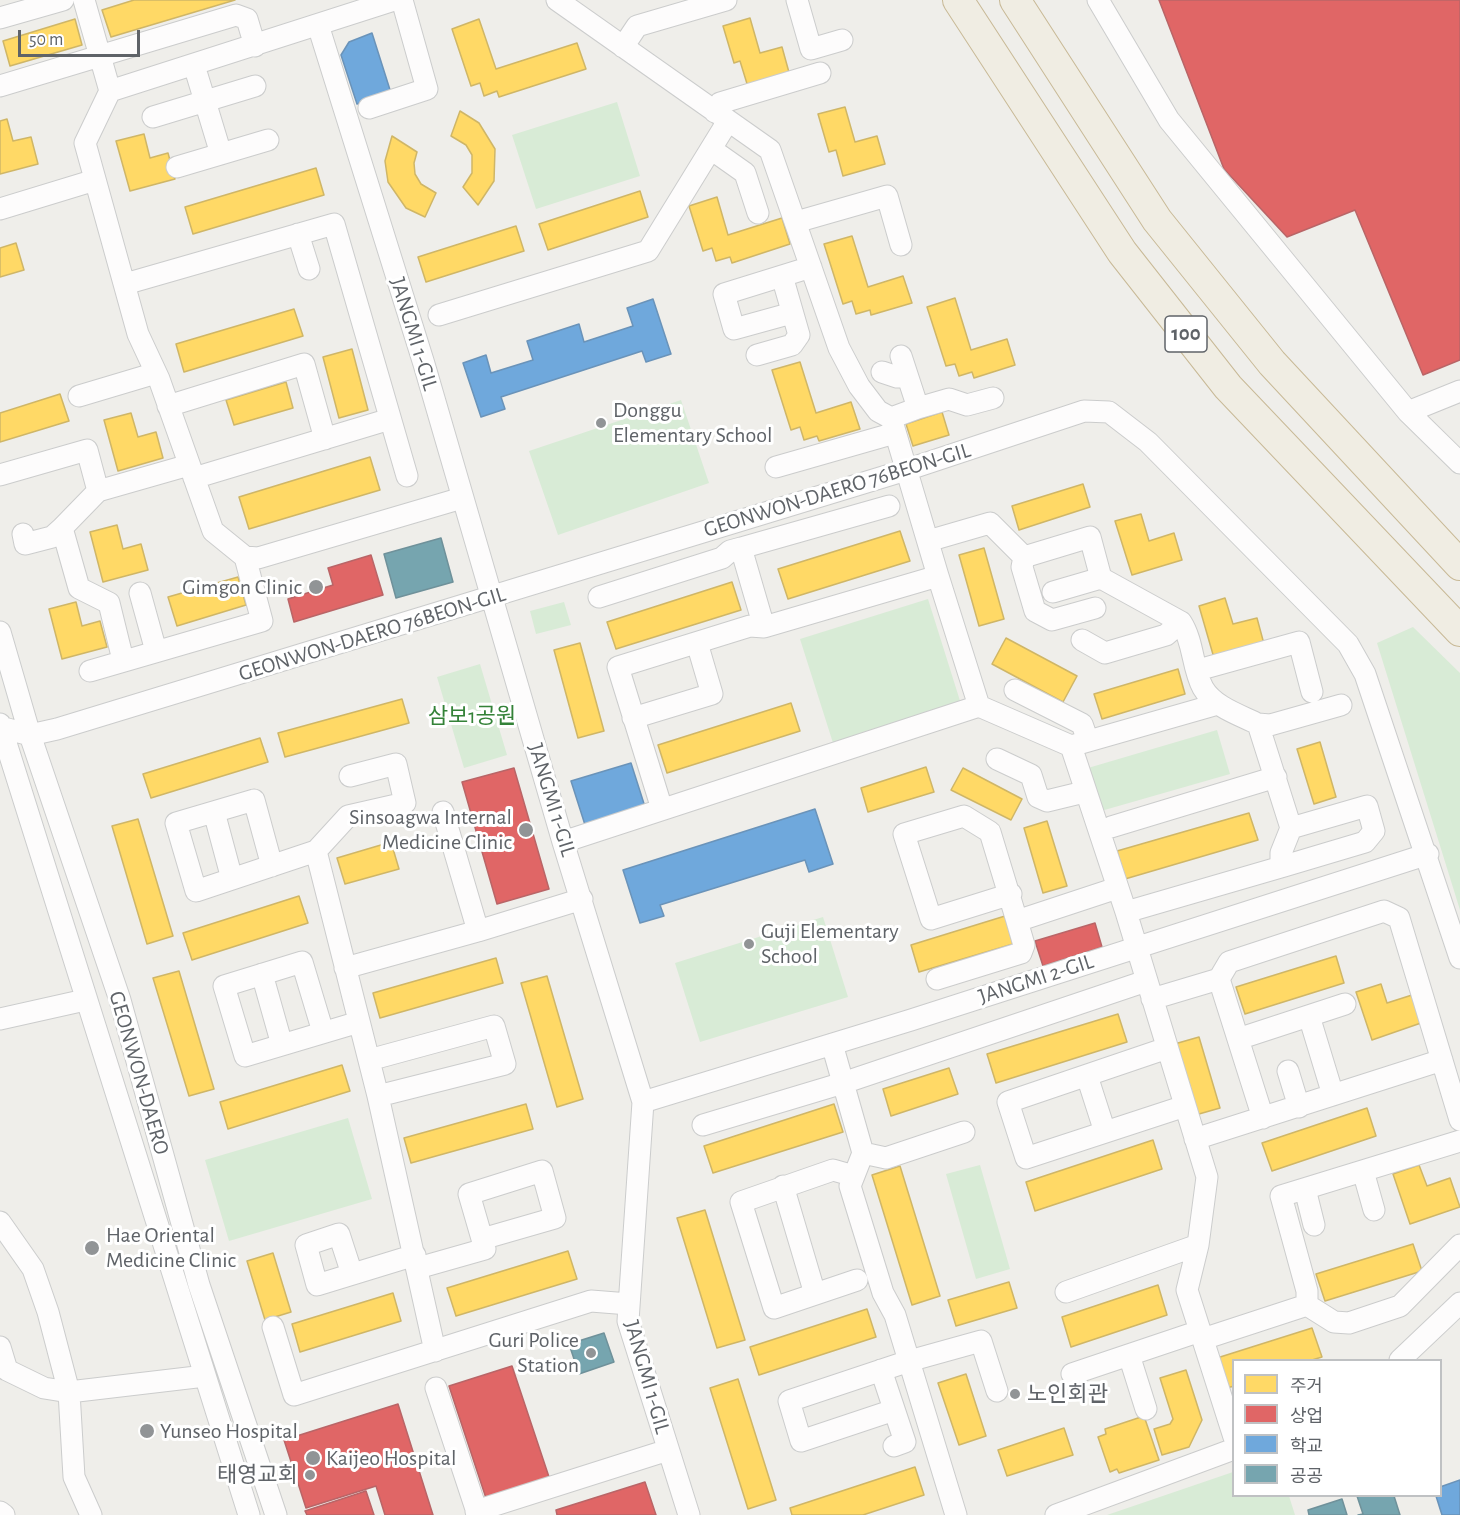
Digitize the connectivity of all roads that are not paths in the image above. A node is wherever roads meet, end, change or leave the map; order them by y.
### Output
1 (63, 0) edge
2 (84, 0) edge
3 (394, 0) edge
4 (402, 0) edge
5 (556, 0) edge
6 (726, 0) edge
7 (796, 0) edge
8 (958, 0) edge
9 (1015, 0) edge
10 (1098, 0) edge
11 (0, 18) edge
12 (318, 25) junction
13 (842, 40) dead end
14 (255, 46) junction
15 (623, 46) junction
16 (100, 58) junction
17 (194, 64) junction
18 (820, 73) dead end
19 (0, 86) edge
20 (255, 86) dead end
21 (110, 91) junction
22 (205, 101) junction
23 (369, 108) dead end
24 (722, 116) junction
25 (153, 117) dead end
26 (268, 140) dead end
27 (711, 149) junction
28 (221, 154) junction
29 (177, 167) dead end
30 (95, 180) junction
31 (0, 209) edge
32 (758, 213) dead end
33 (796, 222) junction
34 (298, 234) junction
35 (901, 245) dead end
36 (811, 267) junction
37 (309, 269) dead end
38 (782, 276) junction
39 (124, 284) junction
40 (792, 313) junction
41 (439, 315) dead end
42 (757, 354) dead end
43 (901, 356) dead end
44 (882, 372) dead end
45 (156, 373) junction
46 (907, 376) junction
47 (1460, 391) edge
48 (79, 396) dead end
49 (993, 398) dead end
50 (168, 406) junction
51 (918, 408) junction
52 (1408, 412) junction
53 (390, 419) junction
54 (893, 425) junction
55 (325, 439) junction
56 (1460, 463) edge
57 (776, 467) dead end
58 (906, 470) junction
59 (192, 472) junction
60 (0, 475) edge
61 (407, 476) dead end
62 (98, 491) junction
63 (462, 498) junction
64 (889, 506) dead end
65 (62, 528) junction
66 (23, 534) dead end
67 (928, 541) junction
68 (741, 548) junction
69 (245, 557) junction
70 (1024, 557) junction
71 (1460, 565) edge
72 (938, 576) junction
73 (1101, 578) junction
74 (1053, 592) dead end
75 (141, 593) dead end
76 (492, 597) junction
77 (599, 597) dead end
78 (1095, 608) dead end
79 (1181, 622) junction
80 (764, 627) junction
81 (1460, 630) edge
82 (0, 632) edge
83 (1083, 640) dead end
84 (697, 643) junction
85 (156, 651) junction
86 (123, 660) junction
87 (90, 670) dead end
88 (1198, 670) junction
89 (1015, 690) dead end
90 (1312, 692) dead end
91 (1218, 704) junction
92 (1341, 705) dead end
93 (979, 706) junction
94 (633, 718) junction
95 (1258, 724) junction
96 (0, 726) edge
97 (30, 735) junction
98 (1079, 743) junction
99 (997, 759) dead end
100 (350, 776) dead end
101 (1276, 777) junction
102 (1084, 792) junction
103 (662, 809) junction
104 (214, 812) junction
105 (443, 812) dead end
106 (1111, 827) dead end
107 (1291, 828) junction
108 (563, 842) junction
109 (316, 851) junction
110 (1428, 854) junction
111 (272, 866) junction
112 (1281, 867) junction
113 (232, 879) junction
114 (1117, 888) junction
115 (1011, 894) junction
116 (582, 899) junction
117 (1126, 912) junction
118 (1017, 921) junction
119 (478, 931) junction
120 (1136, 946) junction
121 (1460, 958) edge
122 (345, 968) junction
123 (262, 974) junction
124 (1220, 979) junction
125 (938, 980) dead end
126 (1149, 990) junction
127 (85, 1000) junction
128 (1345, 1004) dead end
129 (1309, 1016) junction
130 (0, 1019) edge
131 (359, 1022) junction
132 (322, 1032) junction
133 (1238, 1039) junction
134 (832, 1044) junction
135 (282, 1045) junction
136 (1167, 1048) junction
137 (369, 1060) junction
138 (1442, 1060) junction
139 (1288, 1071) dead end
140 (1087, 1076) junction
141 (843, 1083) junction
142 (1333, 1095) junction
143 (378, 1096) junction
144 (643, 1102) junction
145 (1185, 1106) junction
146 (1299, 1107) junction
147 (1263, 1118) junction
148 (1460, 1120) edge
149 (704, 1125) dead end
150 (964, 1132) dead end
151 (1105, 1132) junction
152 (1195, 1139) junction
153 (1460, 1141) edge
154 (864, 1153) junction
155 (1363, 1171) junction
156 (854, 1176) junction
157 (783, 1186) junction
158 (1305, 1189) junction
159 (1374, 1210) dead end
160 (0, 1222) edge
161 (1314, 1225) dead end
162 (482, 1239) dead end
163 (1198, 1245) junction
164 (1460, 1245) edge
165 (417, 1262) junction
166 (352, 1274) dead end
167 (857, 1280) dead end
168 (1066, 1292) dead end
169 (815, 1294) junction
170 (1460, 1303) edge
171 (629, 1304) junction
172 (1307, 1305) junction
173 (273, 1327) dead end
174 (1201, 1335) junction
175 (0, 1347) edge
176 (435, 1351) junction
177 (1128, 1355) junction
178 (1401, 1359) edge
179 (909, 1361) junction
180 (881, 1370) junction
181 (1072, 1374) dead end
182 (205, 1377) junction
183 (436, 1388) dead end
184 (997, 1391) dead end
185 (69, 1392) junction
186 (1146, 1409) dead end
187 (894, 1410) junction
188 (1232, 1434) edge
189 (894, 1446) dead end
190 (1232, 1449) edge
191 (668, 1450) junction
192 (0, 1512) edge
193 (477, 1513) edge
194 (4, 1515) edge
195 (91, 1515) edge
196 (249, 1515) edge
197 (276, 1515) edge
198 (689, 1515) edge
199 (956, 1515) edge
200 (1056, 1515) edge

1 - 11 street
2 - 16 street
3 - 12 street
4 - 23 street
5 - 15 street
6 - 15 street
7 - 13 street
8 - 81 highway, 100
9 - 71 highway, 100
10 - 52 street
12 - 14 street
12 - 63 street, JANGMI 1-GIL
14 - 16 street
14 - 17 street
15 - 24 street
16 - 19 street
16 - 21 street
17 - 21 street
17 - 22 street
18 - 24 street
20 - 22 street
21 - 30 street
22 - 25 street
22 - 28 street
24 - 27 street
24 - 33 street
26 - 28 street
27 - 32 street
27 - 41 street
28 - 29 street
30 - 31 street
30 - 39 street
33 - 35 street
33 - 36 street
34 - 37 street
34 - 39 street
34 - 53 street
36 - 38 street
36 - 54 street
38 - 40 street
38 - 40 street
39 - 45 street
40 - 42 street
43 - 46 street
44 - 46 street
45 - 48 street
45 - 50 street
46 - 51 street
47 - 52 street
49 - 51 street
50 - 55 street
50 - 59 street
51 - 54 street
52 - 56 street
53 - 55 street
53 - 61 street
54 - 57 street
54 - 58 street
55 - 59 street
58 - 67 street
58 - 76 street, GEONWON-DAERO 76BEON-GIL
58 - 110 street, GEONWON-DAERO 76BEON-GIL
59 - 62 street
59 - 69 street
60 - 62 street
62 - 65 street
63 - 69 street
63 - 76 street, JANGMI 1-GIL
64 - 68 street
65 - 66 street
65 - 86 street
67 - 70 street
67 - 72 street
68 - 77 street
68 - 80 street
69 - 85 street
70 - 73 street
70 - 78 street
72 - 80 street
72 - 93 street
73 - 74 street
73 - 79 street
75 - 85 street
76 - 97 street, GEONWON-DAERO 76BEON-GIL
76 - 108 street, JANGMI 1-GIL
79 - 83 street
79 - 88 street
80 - 84 street
82 - 97 street, GEONWON-DAERO
84 - 94 street
84 - 94 street
85 - 86 street
86 - 87 street
88 - 90 street
88 - 91 street
89 - 98 street
91 - 95 street
91 - 98 street
92 - 95 street
93 - 98 street
93 - 103 street
94 - 103 street
95 - 101 street
96 - 97 street
96 - 127 street, GEONWON-DAERO
97 - 197 street, GEONWON-DAERO
98 - 102 street
99 - 102 street
100 - 109 street
101 - 106 street
101 - 107 street
102 - 114 street
103 - 108 street
104 - 111 street
104 - 113 street
104 - 113 street
105 - 119 street
107 - 112 street
107 - 112 street
108 - 116 street, JANGMI 1-GIL
109 - 111 street
109 - 122 street
110 - 120 street, JANGMI 2-GIL
110 - 121 street, GEONWON-DAERO 76BEON-GIL
111 - 113 street
112 - 117 street
114 - 117 street
114 - 118 street
115 - 115 street
115 - 118 street
116 - 119 street
116 - 144 street, JANGMI 1-GIL
117 - 120 street
118 - 125 street
119 - 122 street
120 - 126 street
120 - 134 street, JANGMI 2-GIL
122 - 131 street
123 - 132 street
123 - 135 street
123 - 135 street
124 - 126 street
124 - 133 street
124 - 138 street
126 - 136 street
126 - 141 street
127 - 130 street
127 - 182 street, GEONWON-DAERO
128 - 129 street
129 - 133 street
129 - 142 street
131 - 132 street
131 - 137 street
132 - 135 street
133 - 147 street
134 - 141 street
134 - 144 street, JANGMI 2-GIL
136 - 140 street
136 - 145 street
137 - 143 street
137 - 143 street
138 - 142 street
138 - 148 street
139 - 146 street
140 - 151 street
140 - 151 street
141 - 149 street
141 - 154 street
142 - 146 street
143 - 165 street
144 - 171 street, JANGMI 1-GIL
145 - 151 street
145 - 152 street
146 - 147 street
147 - 152 street
150 - 154 street
152 - 163 street
153 - 155 street
154 - 156 street
155 - 158 street
155 - 159 street
156 - 157 street
156 - 179 street
157 - 169 street
157 - 169 street
158 - 161 street
158 - 172 street
160 - 185 street
162 - 165 street
163 - 168 street
163 - 174 street
164 - 172 street
165 - 166 street
165 - 176 street
167 - 169 street
170 - 178 street
171 - 176 street
171 - 191 street, JANGMI 1-GIL
172 - 174 street
173 - 176 street
174 - 177 street
174 - 188 street
175 - 185 street
177 - 181 street
177 - 186 street
179 - 180 street
179 - 184 street
179 - 199 street
180 - 187 street
180 - 187 street
182 - 185 street
182 - 196 street, GEONWON-DAERO
183 - 193 street
185 - 195 street
187 - 189 street
190 - 200 street
191 - 193 street
191 - 198 street, JANGMI 1-GIL
192 - 194 street

